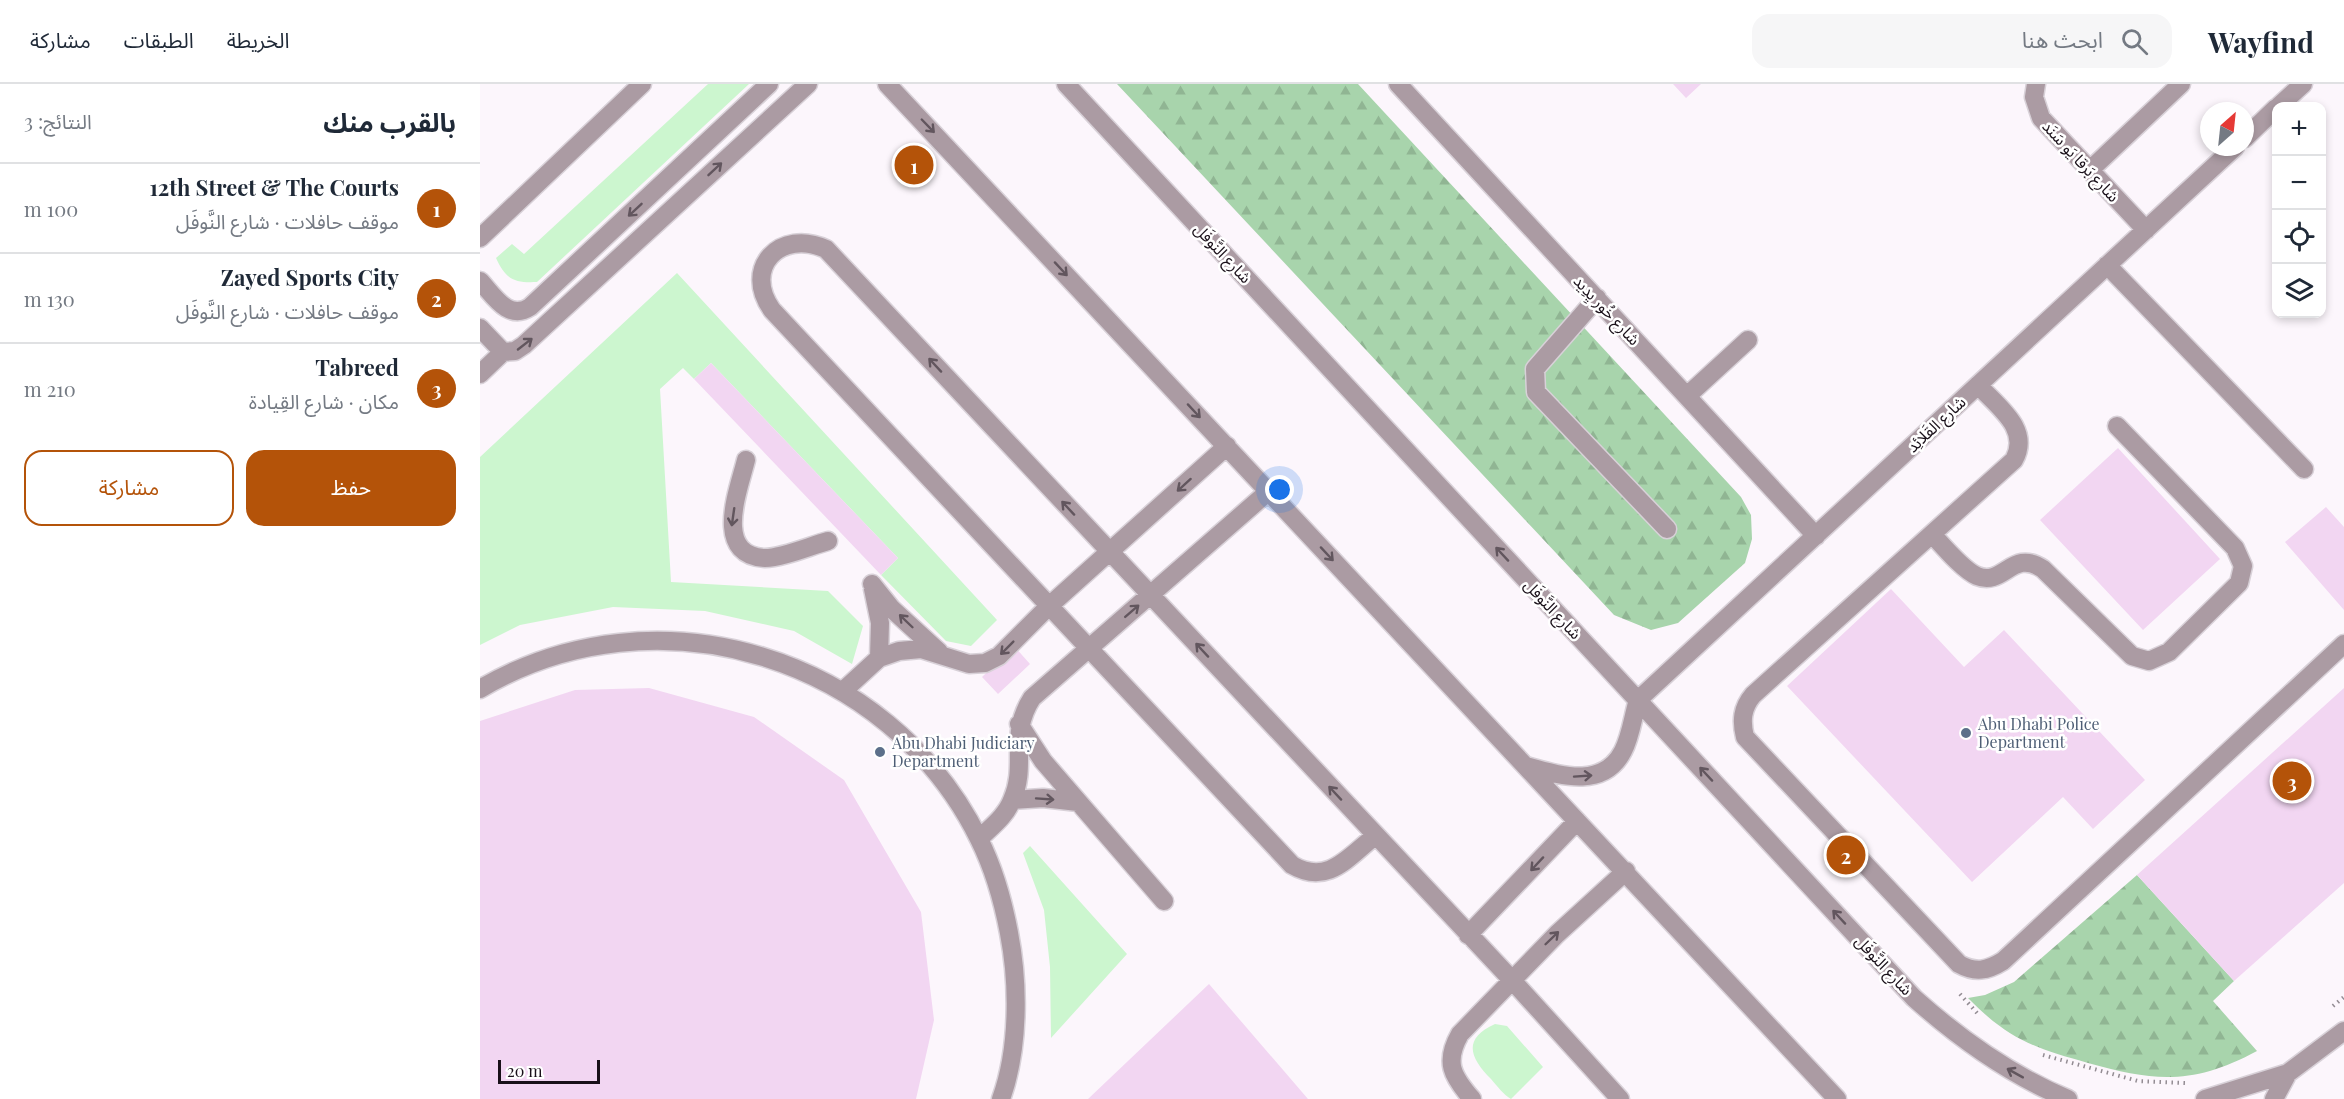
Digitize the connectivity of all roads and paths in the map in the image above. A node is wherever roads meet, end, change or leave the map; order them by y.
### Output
1 (642, 84) edge
2 (770, 84) edge
3 (808, 84) edge
4 (887, 84) edge
5 (1066, 84) edge
6 (1398, 84) edge
7 (2036, 84) edge
8 (2181, 84) edge
9 (2303, 84) edge
10 (2283, 102) edge
11 (2272, 113) edge
12 (2254, 130) edge
13 (2225, 156) edge
14 (2090, 170) junction
15 (665, 181) junction
16 (683, 199) junction
17 (2146, 230) junction
18 (480, 238) edge
19 (2108, 265) junction
20 (480, 281) edge
21 (1597, 298) junction
22 (480, 328) edge
23 (1748, 340) dead end
24 (503, 352) junction
25 (480, 374) edge
26 (1978, 385) junction
27 (1687, 396) junction
28 (2117, 426) dead end
29 (1227, 447) junction
30 (746, 460) dead end
31 (2304, 469) dead end
32 (1269, 491) junction
33 (1667, 529) dead end
34 (1932, 534) junction
35 (1816, 536) junction
36 (828, 542) dead end
37 (1110, 552) junction
38 (1150, 595) junction
39 (1048, 607) junction
40 (2344, 644) edge
41 (1088, 649) junction
42 (943, 655) junction
43 (879, 658) junction
44 (480, 689) edge
45 (843, 691) junction
46 (1638, 700) junction
47 (1019, 724) junction
48 (1526, 766) junction
49 (1013, 800) junction
50 (1078, 802) junction
51 (1577, 821) junction
52 (1375, 836) junction
53 (980, 839) junction
54 (1626, 871) junction
55 (1164, 901) dead end
56 (1468, 935) junction
57 (1511, 980) junction
58 (1954, 988) dead end
59 (2344, 997) edge
60 (2325, 1011) dead end
61 (1984, 1020) dead end
62 (2344, 1031) edge
63 (2041, 1055) dead end
64 (2288, 1073) junction
65 (2195, 1081) dead end
66 (1001, 1099) edge
67 (1472, 1099) edge
68 (1620, 1099) edge
69 (1837, 1099) edge
70 (2068, 1099) edge
71 (2205, 1099) edge
72 (2274, 1099) edge

1 - 18 street
2 - 15 street
16 -> 3 street
4 -> 29 street
46 -> 5 street, شارع النَّوفَل
6 - 21 street, شارع خُور يِدِيد
7 - 14 street, شارع بَرقا يَو سَنَد
8 - 14 street
9 - 10 street
11 - 12 street
13 - 17 street, شارع القَلائِد
14 - 17 street, شارع بَرقا يَو سَنَد
15 - 16 street
15 -> 20 street
24 -> 16 street
17 - 19 street, شارع القَلائِد
19 - 26 street, شارع القَلائِد
19 - 31 street
21 - 27 street, شارع خُور يِدِيد
21 - 33 street
22 - 24 street
23 - 27 street
24 - 25 street
26 - 34 street
26 - 35 street, شارع القَلائِد
27 - 35 street, شارع خُور يِدِيد
28 - 34 street
29 - 32 street
29 -> 37 street
30 -> 36 street
32 - 38 street
32 -> 48 street
34 - 40 street
35 - 46 street, شارع القَلائِد
37 - 38 street
37 - 39 street
37 -> 39 street
41 -> 38 street
52 -> 38 street
39 - 41 street
39 -> 42 street
41 - 47 street
41 - 52 street
42 - 43 street
42 -> 43 street
43 - 45 street
44 - 45 street
45 - 53 street
48 -> 46 street
70 -> 46 street, شارع النَّوفَل
47 - 49 street
47 - 50 street
48 - 51 street
49 -> 50 street
49 - 53 street
50 - 55 street
51 - 54 street
51 -> 56 street
52 - 56 street
53 - 66 street
57 -> 54 street
54 - 69 street
56 - 57 street
57 - 67 street
57 - 68 street
58 - 61 path
59 - 60 path
62 - 64 street
63 - 65 path
64 - 71 street
64 - 72 street

